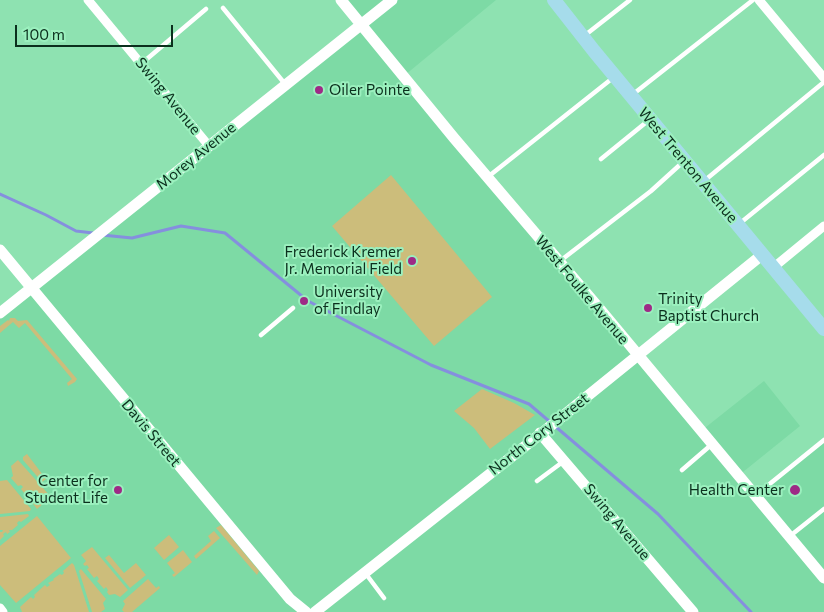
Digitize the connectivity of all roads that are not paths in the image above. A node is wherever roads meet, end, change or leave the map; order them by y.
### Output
1 (88, 0) edge
2 (342, 0) edge
3 (392, 0) edge
4 (554, 0) edge
5 (753, 0) edge
6 (759, 0) edge
7 (627, 1) edge
8 (223, 8) dead end
9 (206, 9) dead end
10 (362, 24) junction
11 (583, 37) junction
12 (141, 64) junction
13 (615, 76) junction
14 (824, 80) edge
15 (285, 84) junction
16 (631, 95) junction
17 (650, 119) junction
18 (209, 146) junction
19 (824, 156) edge
20 (601, 159) dead end
21 (685, 160) junction
22 (487, 177) junction
23 (703, 182) junction
24 (738, 224) junction
25 (824, 226) edge
26 (0, 250) edge
27 (763, 254) junction
28 (559, 262) junction
29 (774, 267) junction
30 (32, 288) junction
31 (294, 308) dead end
32 (0, 313) edge
33 (824, 329) edge
34 (261, 335) dead end
35 (637, 356) junction
36 (544, 430) junction
37 (824, 440) edge
38 (712, 445) junction
39 (564, 460) junction
40 (682, 470) dead end
41 (537, 481) dead end
42 (755, 496) junction
43 (824, 509) edge
44 (789, 536) junction
45 (365, 573) junction
46 (824, 578) edge
47 (384, 598) dead end
48 (0, 608) edge
49 (3, 612) edge
50 (306, 612) edge
51 (315, 612) edge
52 (693, 612) edge

1 - 12 street, Swing Avenue
2 - 10 street, West Foulke Avenue
3 - 10 street, Morey Avenue
4 - 11 main road, West Trenton Avenue
5 - 16 lane
6 - 14 street
7 - 11 lane
8 - 15 lane
9 - 12 lane
10 - 15 street, Morey Avenue
10 - 22 street, West Foulke Avenue
11 - 13 main road, West Trenton Avenue
12 - 18 street, Swing Avenue
13 - 16 main road, West Trenton Avenue
13 - 22 lane
14 - 23 lane
15 - 18 street, Morey Avenue
16 - 17 main road, West Trenton Avenue
17 - 20 lane
17 - 21 main road, West Trenton Avenue
18 - 30 street, Morey Avenue
19 - 24 lane
21 - 23 main road, West Trenton Avenue
21 - 28 lane
22 - 28 street, West Foulke Avenue
23 - 24 main road, West Trenton Avenue
24 - 27 main road, West Trenton Avenue
25 - 29 street
26 - 30 street, Davis Street
27 - 29 main road, West Trenton Avenue
27 - 35 street, North Cory Street
28 - 35 street, West Foulke Avenue
29 - 33 main road, West Trenton Avenue
30 - 32 street, Morey Avenue
30 - 50 street, Davis Street
31 - 34 lane
35 - 36 street, North Cory Street
35 - 38 street, West Foulke Avenue
36 - 39 street, Swing Avenue
36 - 45 street, North Cory Street
37 - 42 lane
38 - 40 lane
38 - 42 street, West Foulke Avenue
39 - 41 lane
39 - 52 street, Swing Avenue
42 - 44 street, West Foulke Avenue
43 - 44 lane
44 - 46 street, West Foulke Avenue
45 - 47 lane
45 - 51 street, North Cory Street
48 - 49 street

